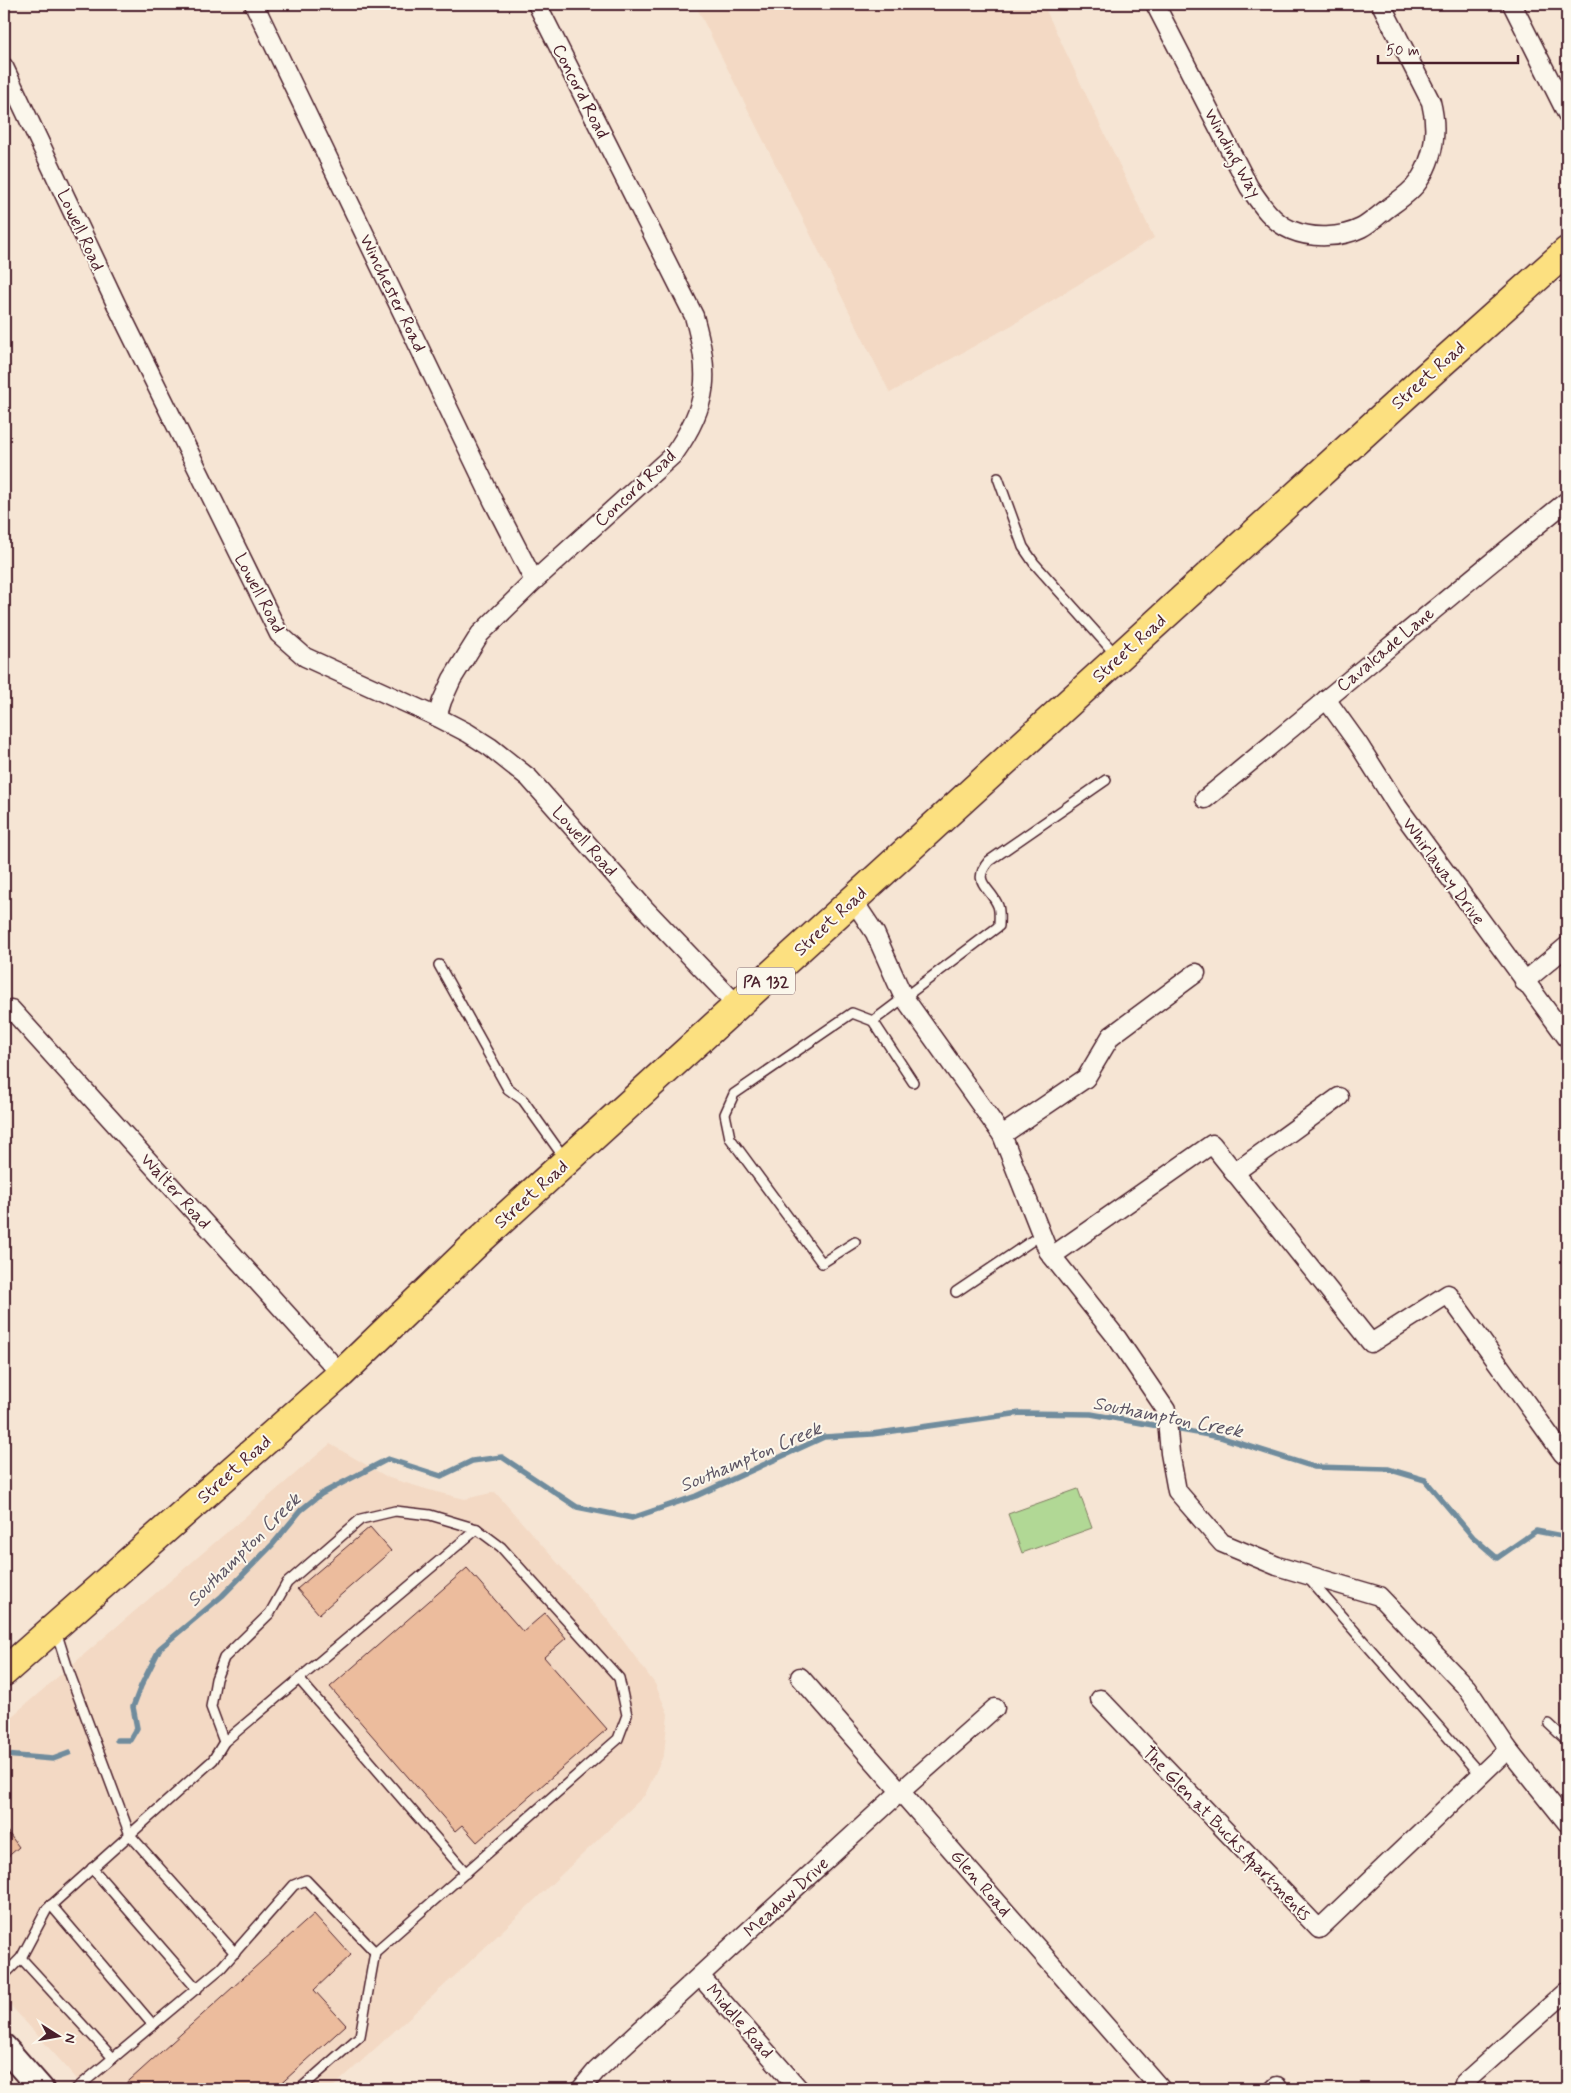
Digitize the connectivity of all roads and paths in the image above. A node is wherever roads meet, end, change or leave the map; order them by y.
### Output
1 (254, 4) edge
2 (537, 4) edge
3 (1155, 4) edge
4 (1381, 4) edge
5 (1512, 4) edge
6 (4, 67) edge
7 (1567, 114) edge
8 (1567, 251) edge
9 (998, 478) dead end
10 (1567, 501) edge
11 (534, 581) junction
12 (1118, 658) junction
13 (1326, 699) junction
14 (438, 717) junction
15 (1106, 780) dead end
16 (1205, 799) dead end
17 (853, 900) junction
18 (1567, 946) edge
19 (439, 965) dead end
20 (1196, 973) dead end
21 (1524, 982) junction
22 (903, 996) junction
23 (738, 1006) junction
24 (11, 1009) dead end
25 (873, 1020) junction
26 (1567, 1038) edge
27 (913, 1082) dead end
28 (1338, 1097) dead end
29 (1002, 1135) junction
30 (567, 1162) junction
31 (1234, 1173) junction
32 (1042, 1234) junction
33 (855, 1242) dead end
34 (1052, 1256) junction
35 (956, 1292) dead end
36 (341, 1374) junction
37 (1563, 1454) dead end
38 (477, 1529) junction
39 (1304, 1574) junction
40 (55, 1629) junction
41 (4, 1672) edge
42 (800, 1677) dead end
43 (299, 1679) junction
44 (1100, 1699) dead end
45 (995, 1708) dead end
46 (1549, 1724) dead end
47 (1567, 1741) edge
48 (224, 1742) junction
49 (1508, 1749) junction
50 (1481, 1775) junction
51 (900, 1792) junction
52 (1567, 1823) edge
53 (130, 1835) junction
54 (92, 1868) junction
55 (466, 1872) junction
56 (51, 1905) junction
57 (375, 1952) junction
58 (235, 1953) junction
59 (22, 1958) junction
60 (4, 1975) edge
61 (700, 1976) junction
62 (196, 1989) junction
63 (1567, 1991) edge
64 (153, 2025) junction
65 (4, 2047) edge
66 (113, 2058) junction
67 (41, 2089) edge
68 (76, 2089) edge
69 (300, 2089) edge
70 (581, 2089) edge
71 (799, 2089) edge
72 (1161, 2089) edge
73 (1470, 2089) edge

1 - 11 street, Winchester Road
2 - 11 street, Concord Road
3 - 4 street, Winding Way
5 - 7 street
6 - 14 street, Lowell Road
8 - 12 main road, Street Road / PA 132
9 - 12 lane
10 - 13 street, Cavalcade Lane
11 - 14 street, Concord Road
12 - 17 main road, Street Road / PA 132
13 - 16 street, Cavalcade Lane
13 - 21 street, Whirlaway Drive
14 - 23 street, Lowell Road
15 - 22 lane
17 - 22 street
17 - 23 main road, Street Road / PA 132
18 - 21 street
19 - 30 lane
20 - 29 street
21 - 26 street, Whirlaway Drive
22 - 25 lane
22 - 29 street
23 - 30 main road, Street Road / PA 132
24 - 36 street, Walter Road
25 - 27 lane
25 - 33 lane
28 - 31 street
29 - 32 street
30 - 36 main road, Street Road / PA 132
31 - 34 street
31 - 37 street
32 - 34 street
32 - 35 lane
34 - 39 street
36 - 40 main road, Street Road / PA 132
38 - 43 lane
38 - 48 lane
38 - 55 lane
39 - 49 street
39 - 50 lane
40 - 41 main road, Street Road / PA 132
40 - 53 lane
42 - 51 street, Glen Road
43 - 48 lane
43 - 55 lane
44 - 50 street, The Glen at Bucks Apartments
45 - 51 street, Meadow Drive
46 - 47 lane
48 - 53 lane
49 - 50 street, The Glen at Bucks Apartments
49 - 52 street
51 - 61 street, Meadow Drive
51 - 72 street, Glen Road
53 - 54 lane
53 - 58 lane
54 - 56 lane
54 - 62 lane
55 - 57 lane
56 - 59 lane
56 - 64 lane
57 - 58 lane
57 - 69 lane
58 - 62 lane
59 - 60 lane
59 - 66 lane
61 - 70 street, Meadow Drive
61 - 71 street, Middle Road
62 - 64 lane
63 - 73 street
64 - 66 lane
65 - 67 street
66 - 68 lane

